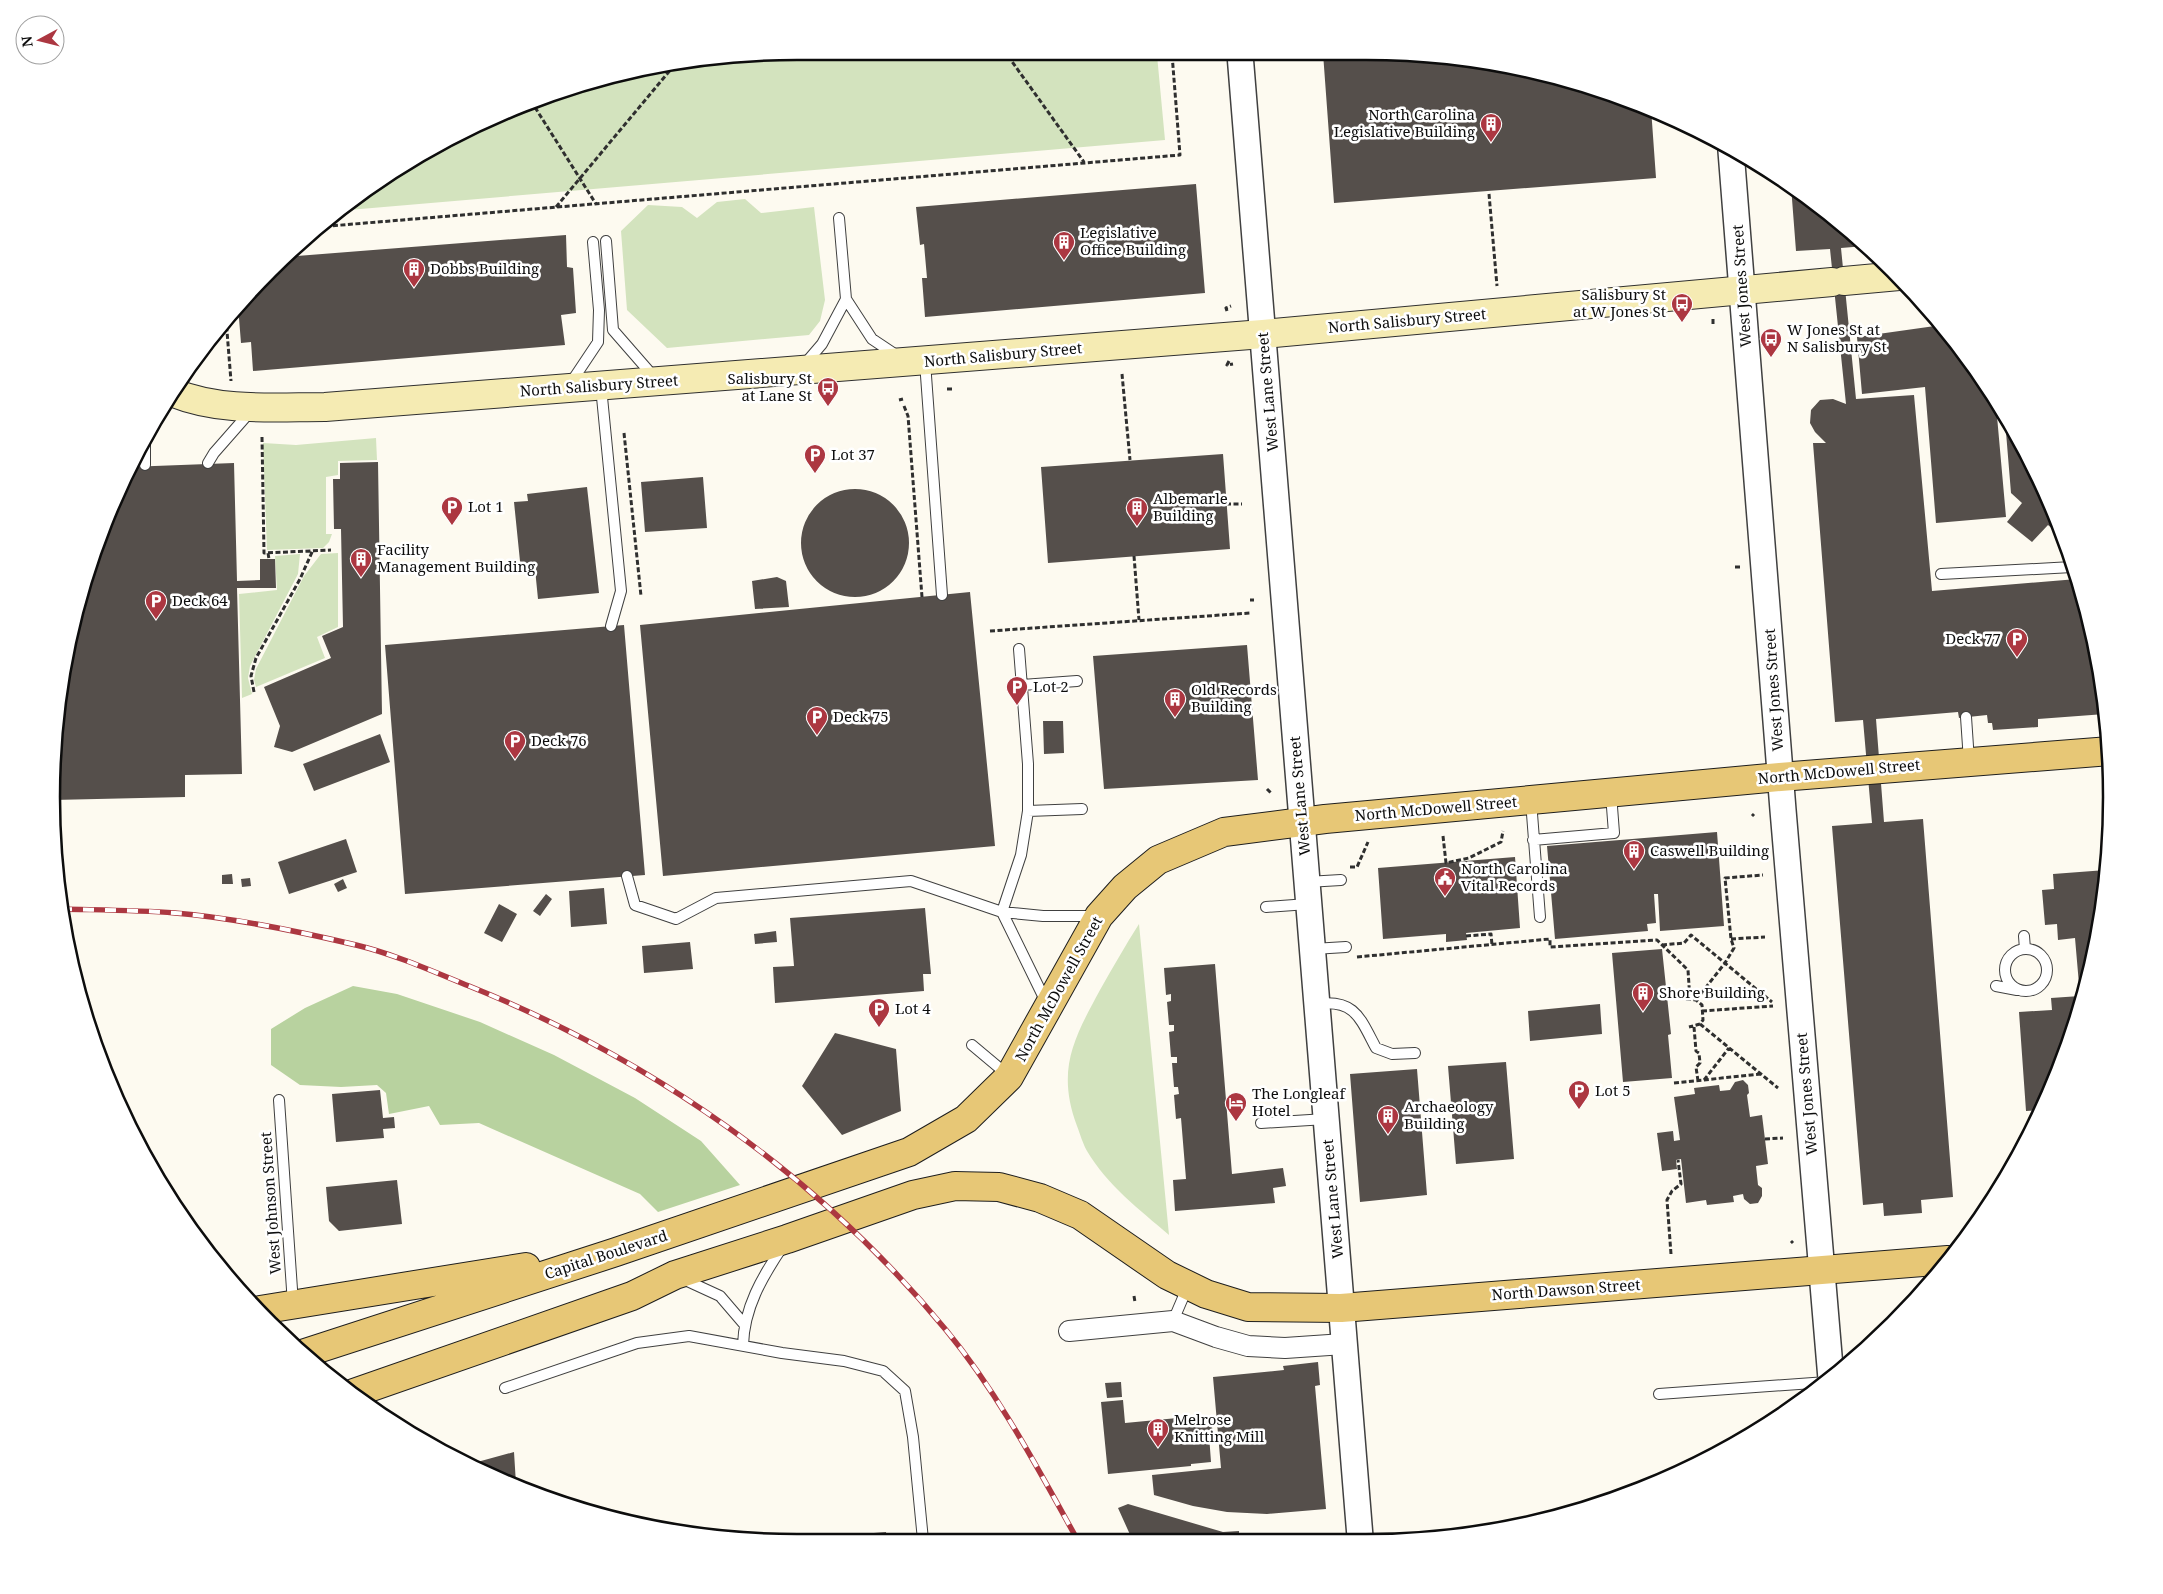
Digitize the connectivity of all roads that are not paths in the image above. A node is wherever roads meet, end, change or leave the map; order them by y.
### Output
1 (1240, 60) edge
2 (1731, 157) edge
3 (839, 218) dead end
4 (606, 241) dead end
5 (593, 242) dead end
6 (1888, 277) edge
7 (1742, 290) junction
8 (846, 299) junction
9 (1263, 334) junction
10 (916, 362) junction
11 (798, 371) junction
12 (659, 382) junction
13 (601, 386) junction
14 (566, 389) junction
15 (180, 395) edge
16 (254, 407) junction
17 (145, 455) edge
18 (208, 464) dead end
19 (145, 465) dead end
20 (2066, 567) edge
21 (1941, 574) dead end
22 (942, 595) dead end
23 (611, 626) dead end
24 (1019, 649) dead end
25 (1077, 681) dead end
26 (1022, 685) junction
27 (1966, 717) dead end
28 (2101, 752) edge
29 (1969, 762) junction
30 (1780, 777) junction
31 (1611, 794) junction
32 (1531, 801) junction
33 (1082, 809) dead end
34 (1028, 811) junction
35 (1302, 821) junction
36 (1533, 840) junction
37 (627, 876) dead end
38 (1341, 880) dead end
39 (1308, 893) junction
40 (1266, 907) dead end
41 (1002, 912) junction
42 (1099, 916) junction
43 (1540, 917) dead end
44 (2024, 936) dead end
45 (1346, 948) dead end
46 (2025, 949) junction
47 (1313, 950) junction
48 (1996, 986) dead end
49 (2020, 990) junction
50 (1317, 1004) junction
51 (1048, 1007) junction
52 (972, 1045) dead end
53 (1415, 1052) dead end
54 (1009, 1077) junction
55 (279, 1100) dead end
56 (1326, 1119) junction
57 (1261, 1123) dead end
58 (909, 1152) joint
59 (787, 1239) junction
60 (616, 1252) junction
61 (1939, 1261) edge
62 (1821, 1270) junction
63 (675, 1275) junction
64 (1188, 1286) junction
65 (294, 1305) junction
66 (1341, 1308) junction
67 (267, 1309) edge
68 (1173, 1321) junction
69 (744, 1324) junction
70 (1068, 1331) dead end
71 (1344, 1344) junction
72 (743, 1345) junction
73 (311, 1351) edge
74 (1830, 1369) edge
75 (1814, 1383) edge
76 (504, 1388) dead end
77 (360, 1391) edge
78 (1659, 1394) dead end
79 (922, 1534) edge
80 (1360, 1534) edge

1 - 9 street, West Lane Street
2 - 7 street, West Jones Street
3 - 8 lane
4 - 12 lane
5 - 14 lane
6 - 7 main road, North Salisbury Street
7 - 9 main road, North Salisbury Street
7 - 30 street, West Jones Street
8 - 10 lane
8 - 11 lane
9 - 10 main road, North Salisbury Street
9 - 35 street, West Lane Street
10 - 11 main road, North Salisbury Street
10 - 22 lane
11 - 12 main road, North Salisbury Street
12 - 13 main road, North Salisbury Street
13 - 14 main road, North Salisbury Street
13 - 23 lane
14 - 16 main road, North Salisbury Street
15 - 16 main road, North Salisbury Street
16 - 18 lane
17 - 19 lane
20 - 21 lane
24 - 26 lane
25 - 26 lane
26 - 34 lane
27 - 29 lane
28 - 29 main road, North McDowell Street
29 - 30 main road, North McDowell Street
30 - 31 main road, North McDowell Street
30 - 62 street, West Jones Street
31 - 32 main road, North McDowell Street
31 - 36 lane
32 - 35 main road, North McDowell Street
32 - 36 lane
33 - 34 lane
34 - 41 lane
35 - 39 street, West Lane Street
35 - 42 main road, North McDowell Street
36 - 43 lane
37 - 41 lane
38 - 39 lane
39 - 40 lane
39 - 47 street, West Lane Street
41 - 42 lane
41 - 51 lane
42 - 51 main road, North McDowell Street
44 - 46 lane
45 - 47 lane
46 - 49 lane
46 - 49 lane
47 - 50 street, West Lane Street
48 - 49 lane
50 - 53 lane
50 - 56 street, West Lane Street
51 - 54 main road, North McDowell Street
52 - 54 lane
54 - 58 main road, North McDowell Street
55 - 65 lane, West Johnson Street
56 - 57 lane
56 - 66 street, West Lane Street
58 - 60 main road, Capital Boulevard
59 - 63 main road
59 - 64 main road, North Dawson Street
59 - 69 lane
60 - 65 main road
60 - 73 main road, Capital Boulevard
61 - 62 main road, North Dawson Street
62 - 66 main road, North Dawson Street
62 - 74 street, West Jones Street
63 - 69 lane
63 - 77 main road
64 - 66 main road, North Dawson Street
64 - 68 lane
65 - 67 main road
66 - 71 street, West Lane Street
68 - 70 street
68 - 71 street
69 - 72 lane
71 - 80 street, West Lane Street
72 - 76 lane
72 - 79 lane
75 - 78 lane

